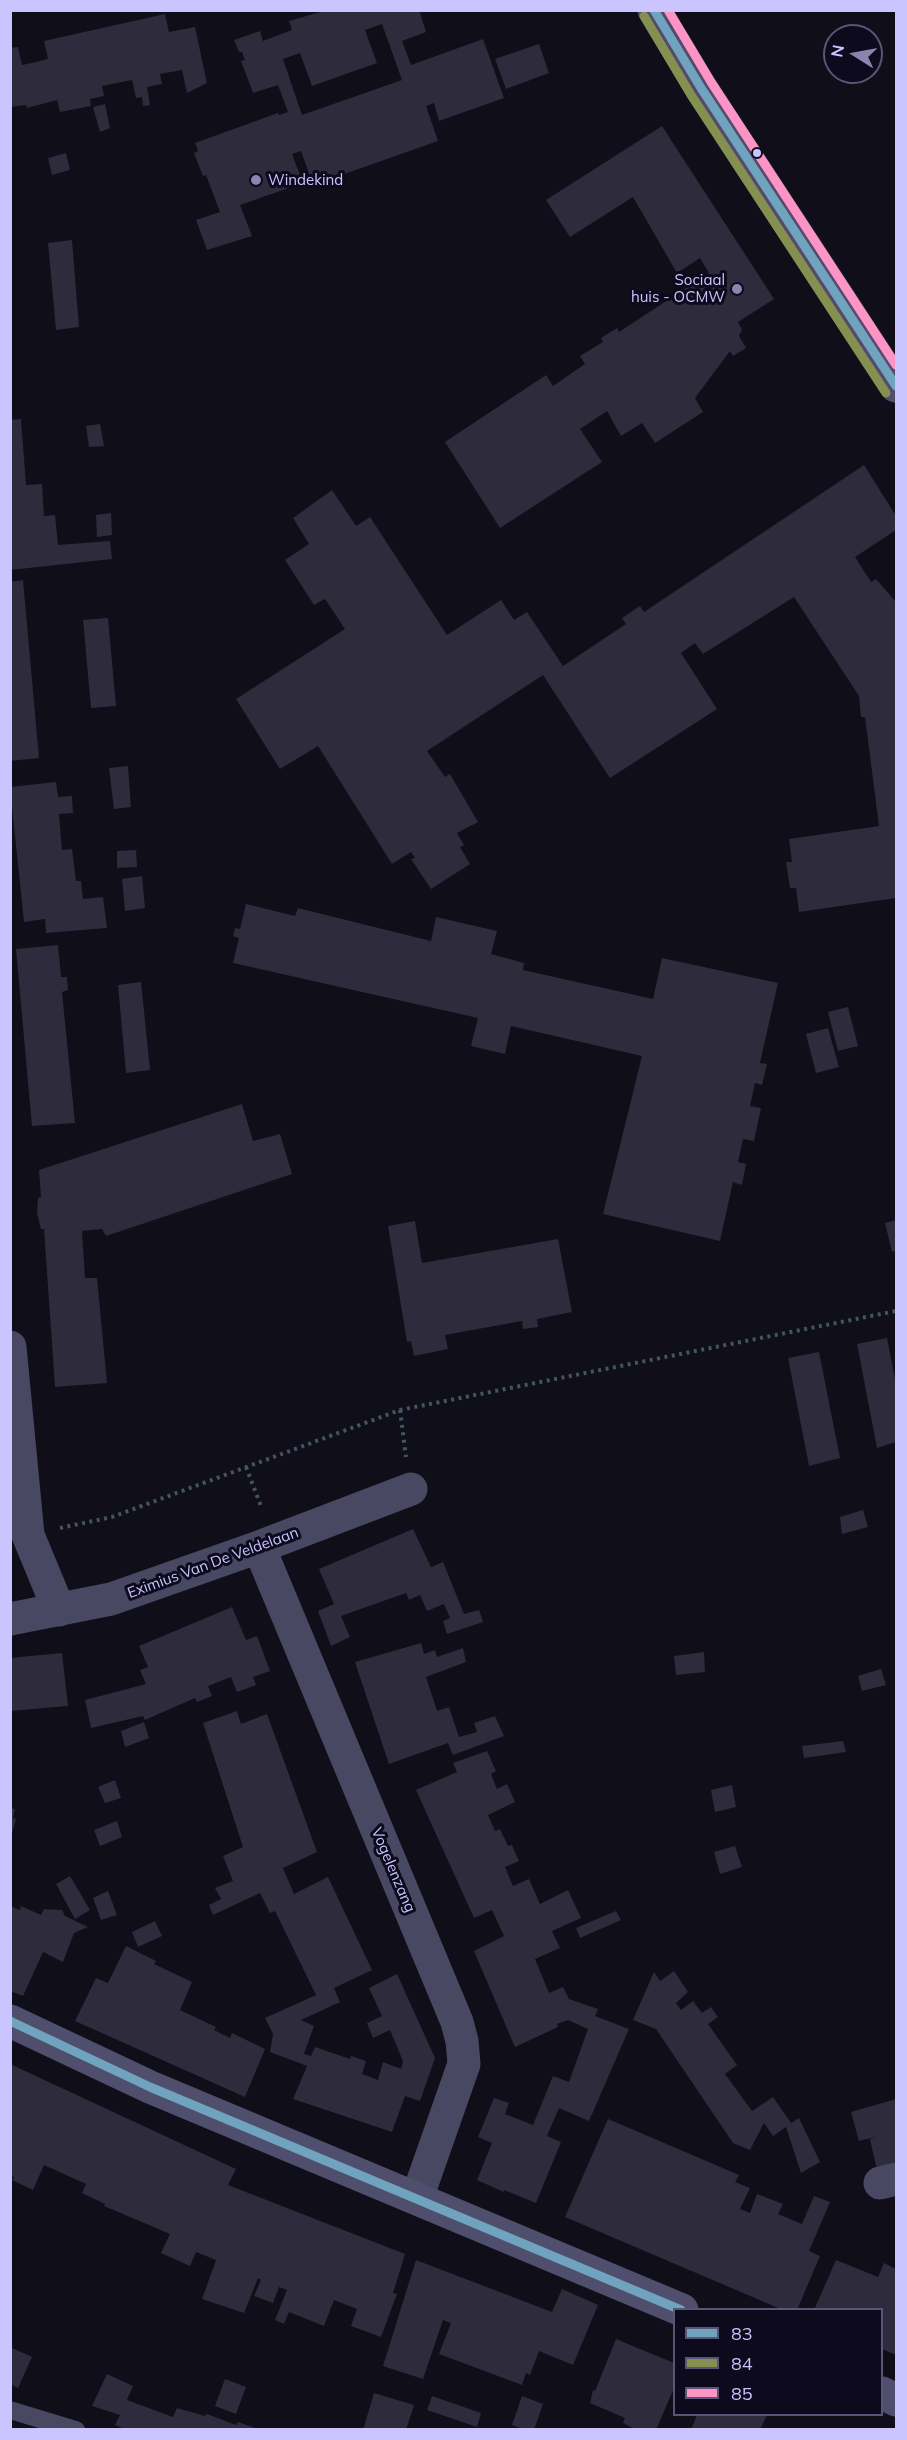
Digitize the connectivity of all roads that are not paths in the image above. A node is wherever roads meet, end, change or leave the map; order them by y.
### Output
1 (661, 13) edge
2 (897, 386) edge
3 (10, 1347) edge
4 (411, 1489) road end
5 (267, 1544) junction
6 (59, 1610) junction
7 (10, 1620) edge
8 (10, 2021) edge
9 (417, 2198) junction
10 (677, 2308) edge
11 (883, 2393) edge
12 (897, 2400) edge
13 (10, 2410) edge
14 (76, 2430) edge

1 - 2 main road
3 - 6 street
4 - 5 street, Eximius Van De Veldelaan
5 - 6 street, Eximius Van De Veldelaan
5 - 9 street, Vogelenzang
6 - 7 street, Eximius Van De Veldelaan
8 - 9 street
9 - 10 street
11 - 12 street
13 - 14 lane

